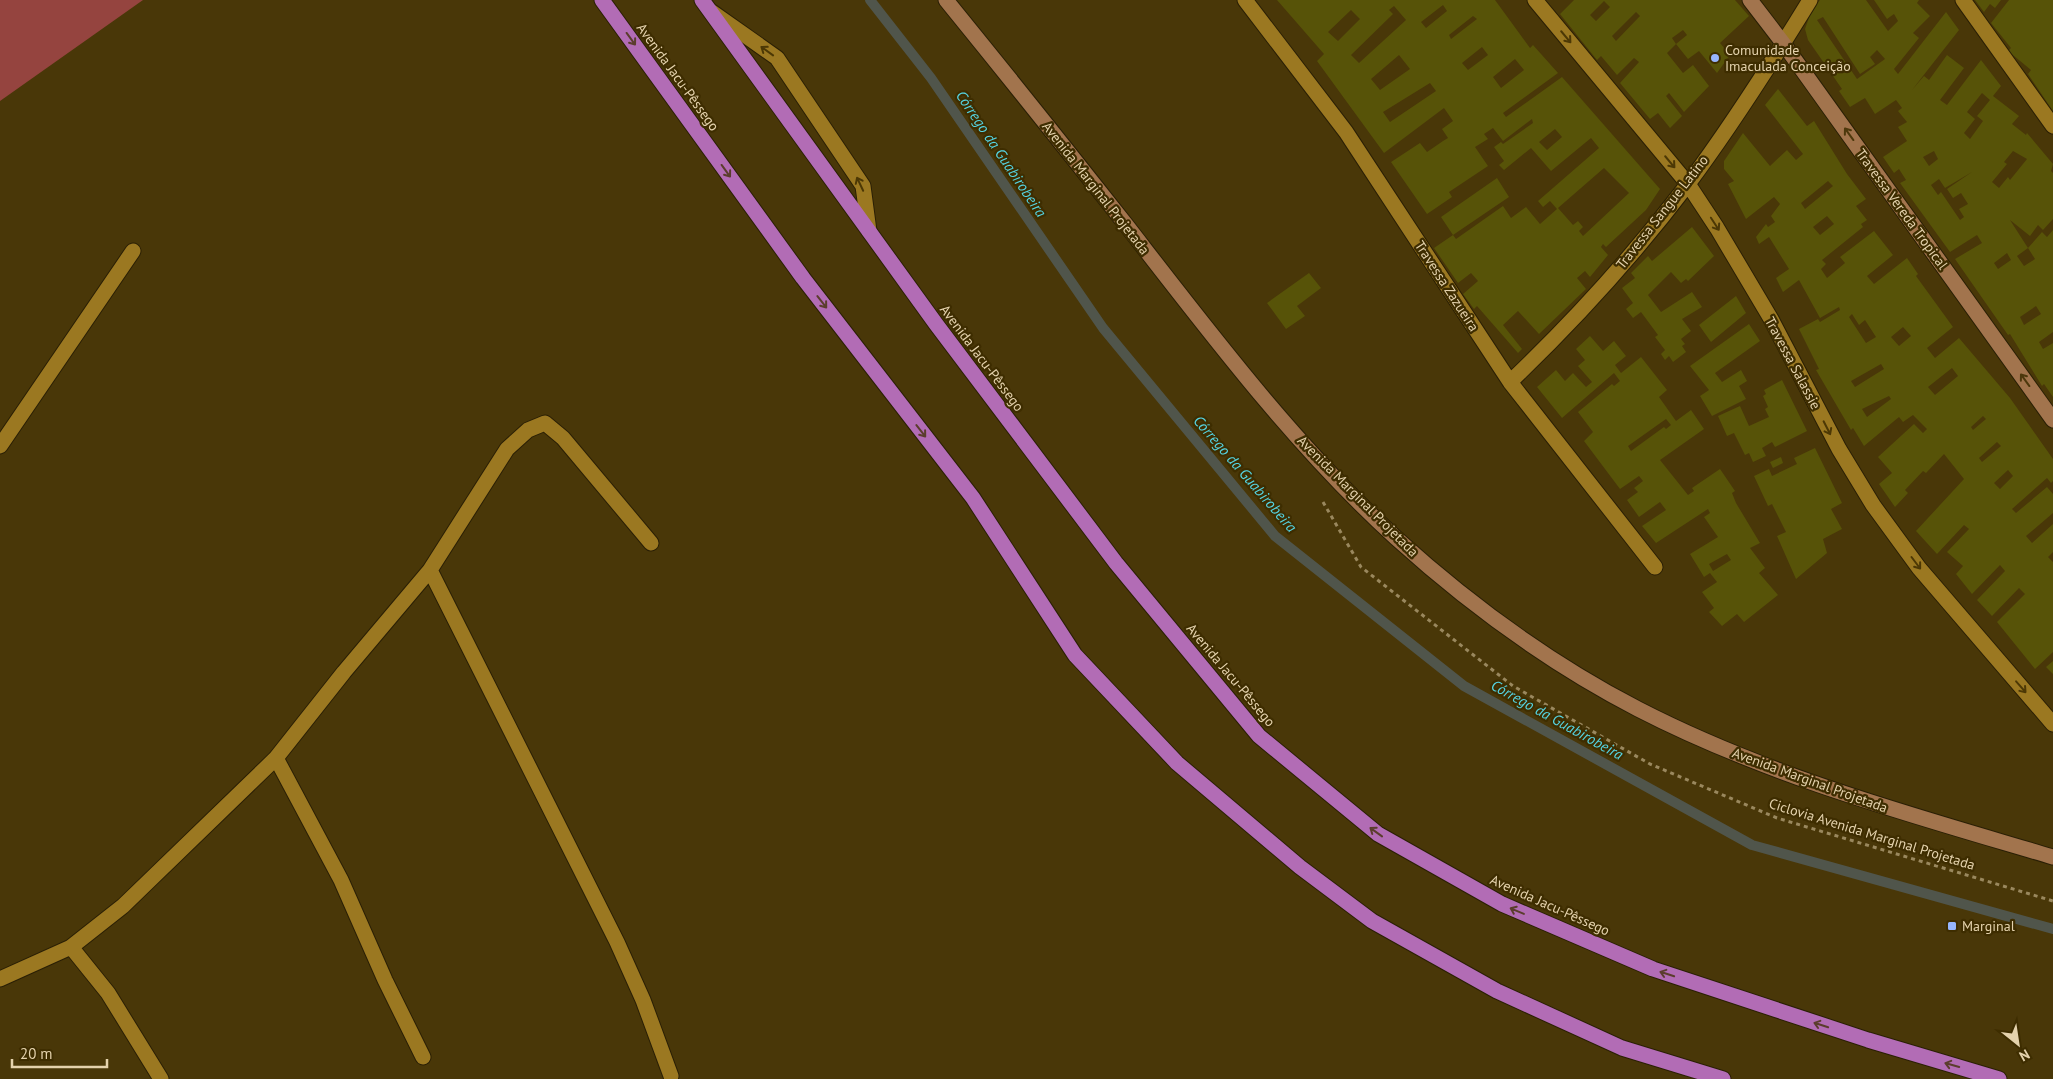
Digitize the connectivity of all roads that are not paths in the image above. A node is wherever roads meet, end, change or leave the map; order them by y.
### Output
1 (602, 0) edge
2 (946, 0) edge
3 (1245, 0) edge
4 (1535, 0) edge
5 (1750, 0) edge
6 (1810, 0) edge
7 (1963, 0) edge
8 (706, 5) edge
9 (1783, 43) junction
10 (2053, 126) edge
11 (1688, 184) junction
12 (869, 231) junction
13 (133, 251) dead end
14 (1510, 382) junction
15 (2053, 420) edge
16 (0, 446) edge
17 (651, 543) dead end
18 (1655, 567) dead end
19 (430, 570) junction
20 (2053, 724) edge
21 (276, 758) junction
22 (2053, 857) edge
23 (71, 948) junction
24 (0, 979) edge
25 (423, 1057) dead end
26 (671, 1076) dead end
27 (161, 1079) edge
28 (1723, 1079) edge
29 (1999, 1079) edge

1 -> 28 highway, Avenida Jacu-Pêssego
2 - 22 main road, Avenida Marginal Projetada
3 - 14 street, Travessa Zazueira
4 -> 11 street, Travessa Salassie
5 - 9 main road, Travessa Vereda Tropical
6 - 9 street, Travessa Sangue Latino
7 - 10 street
8 - 12 highway, Avenida Jacu-Pêssego
12 -> 8 street
9 - 11 street, Travessa Sangue Latino
15 -> 9 main road, Travessa Vereda Tropical
11 - 14 street, Travessa Sangue Latino
11 -> 20 street, Travessa Salassie
29 -> 12 highway, Avenida Jacu-Pêssego
13 - 16 street
14 - 18 street, Travessa Zazueira
17 - 19 street
19 - 21 street
19 - 26 street
21 - 23 street
21 - 25 street
23 - 24 street
23 - 27 street

